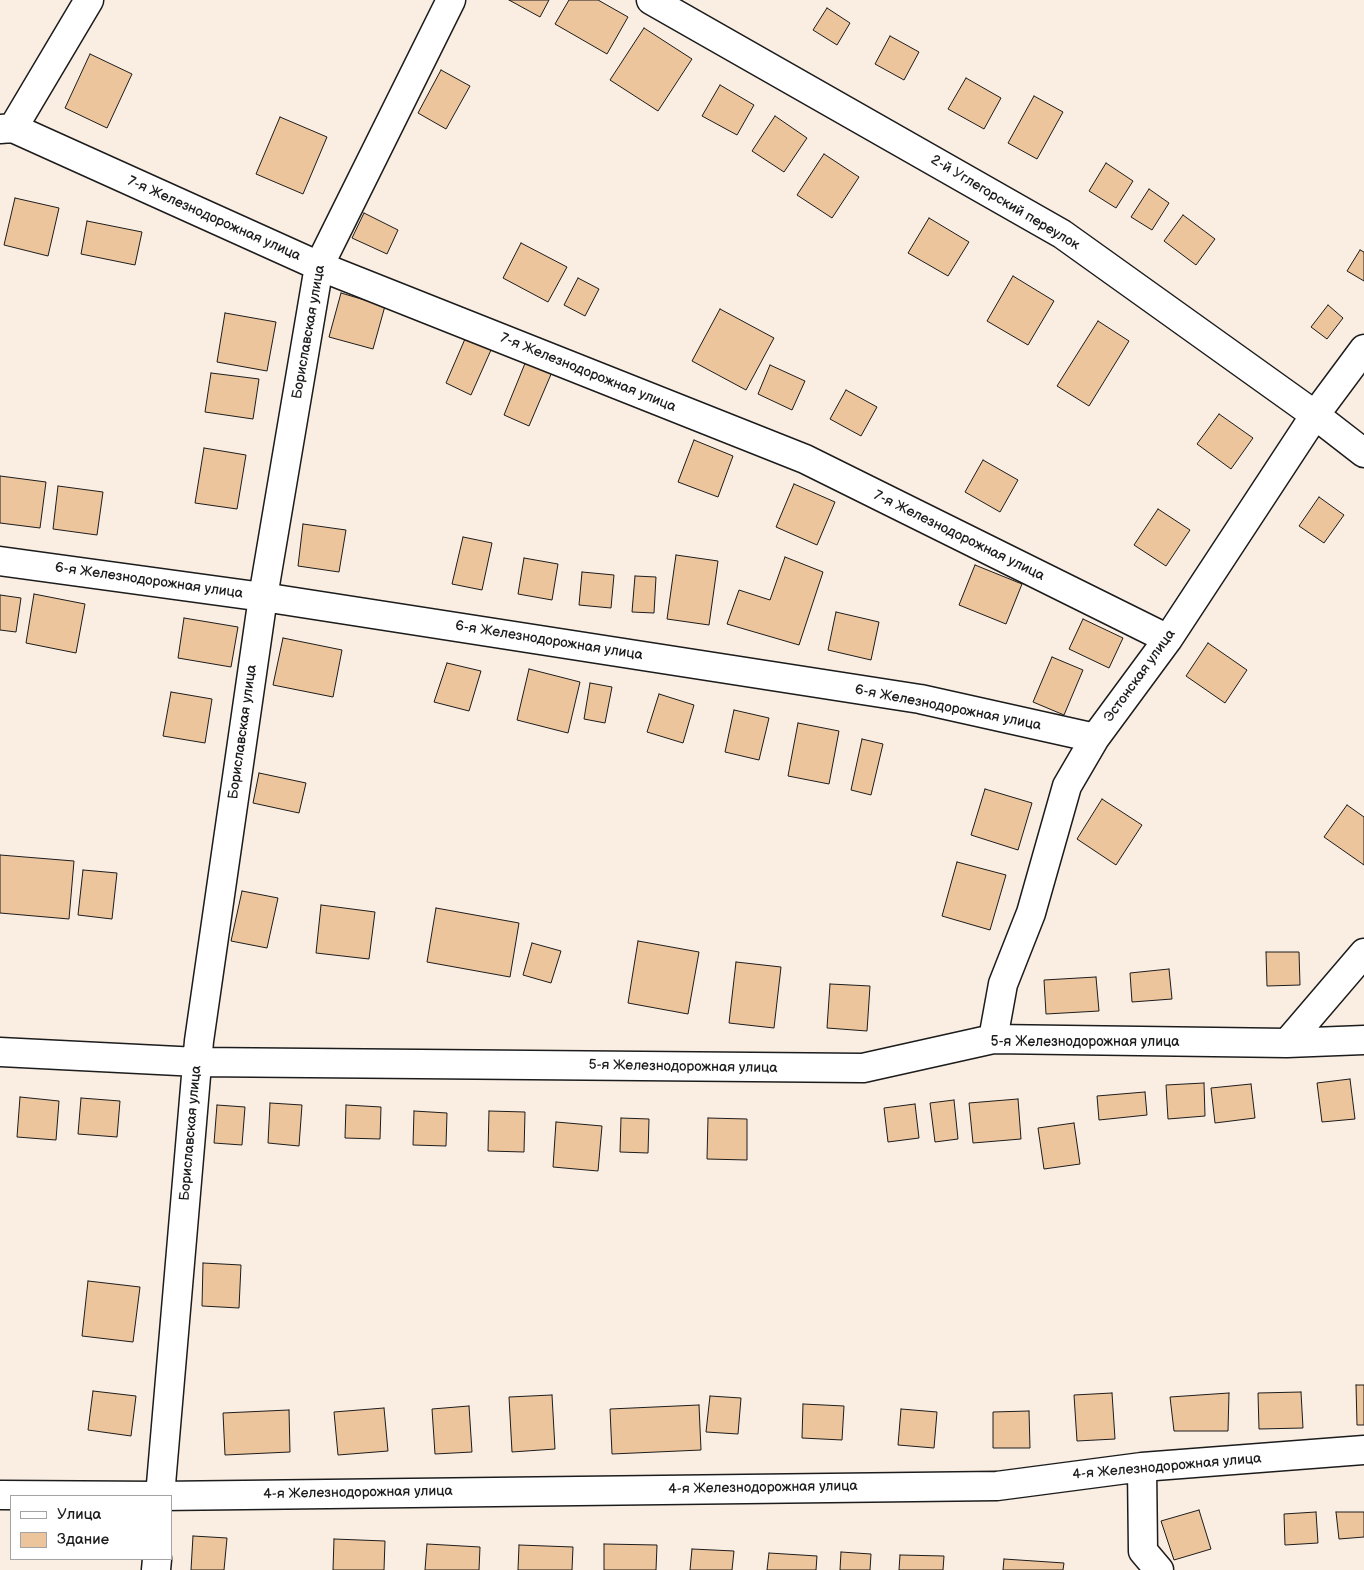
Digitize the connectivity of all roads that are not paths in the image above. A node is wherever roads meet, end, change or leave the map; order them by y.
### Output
1 (90, 0) edge
2 (451, 0) edge
3 (651, 0) edge
4 (6, 129) edge
5 (319, 266) junction
6 (1364, 349) edge
7 (1315, 416) junction
8 (1364, 453) edge
9 (0, 561) edge
10 (263, 597) junction
11 (1168, 639) junction
12 (1095, 738) junction
13 (1364, 953) edge
14 (993, 1039) junction
15 (1364, 1040) edge
16 (1287, 1043) junction
17 (0, 1052) edge
18 (198, 1062) junction
19 (1364, 1450) edge
20 (1142, 1467) junction
21 (160, 1495) edge
22 (172, 1496) edge
23 (1159, 1570) edge

1 - 4 street
2 - 5 street, Бориславская улица
3 - 7 street, 2-й Углегорский переулок
4 - 5 street, 7-я Железнодорожная улица
5 - 10 street, Бориславская улица
5 - 11 street, 7-я Железнодорожная улица
6 - 7 street, Эстонская улица
7 - 8 street, 2-й Углегорский переулок
7 - 11 street, Эстонская улица
9 - 10 street, 6-я Железнодорожная улица
10 - 12 street, 6-я Железнодорожная улица
10 - 18 street, Бориславская улица
11 - 12 street, Эстонская улица
12 - 14 street, Эстонская улица
13 - 16 street
14 - 16 street, 5-я Железнодорожная улица
14 - 18 street, 5-я Железнодорожная улица
15 - 16 street, 5-я Железнодорожная улица
17 - 18 street, 5-я Железнодорожная улица
18 - 21 street, Бориславская улица
19 - 20 street, 4-я Железнодорожная улица
20 - 22 street, 4-я Железнодорожная улица
20 - 23 street

